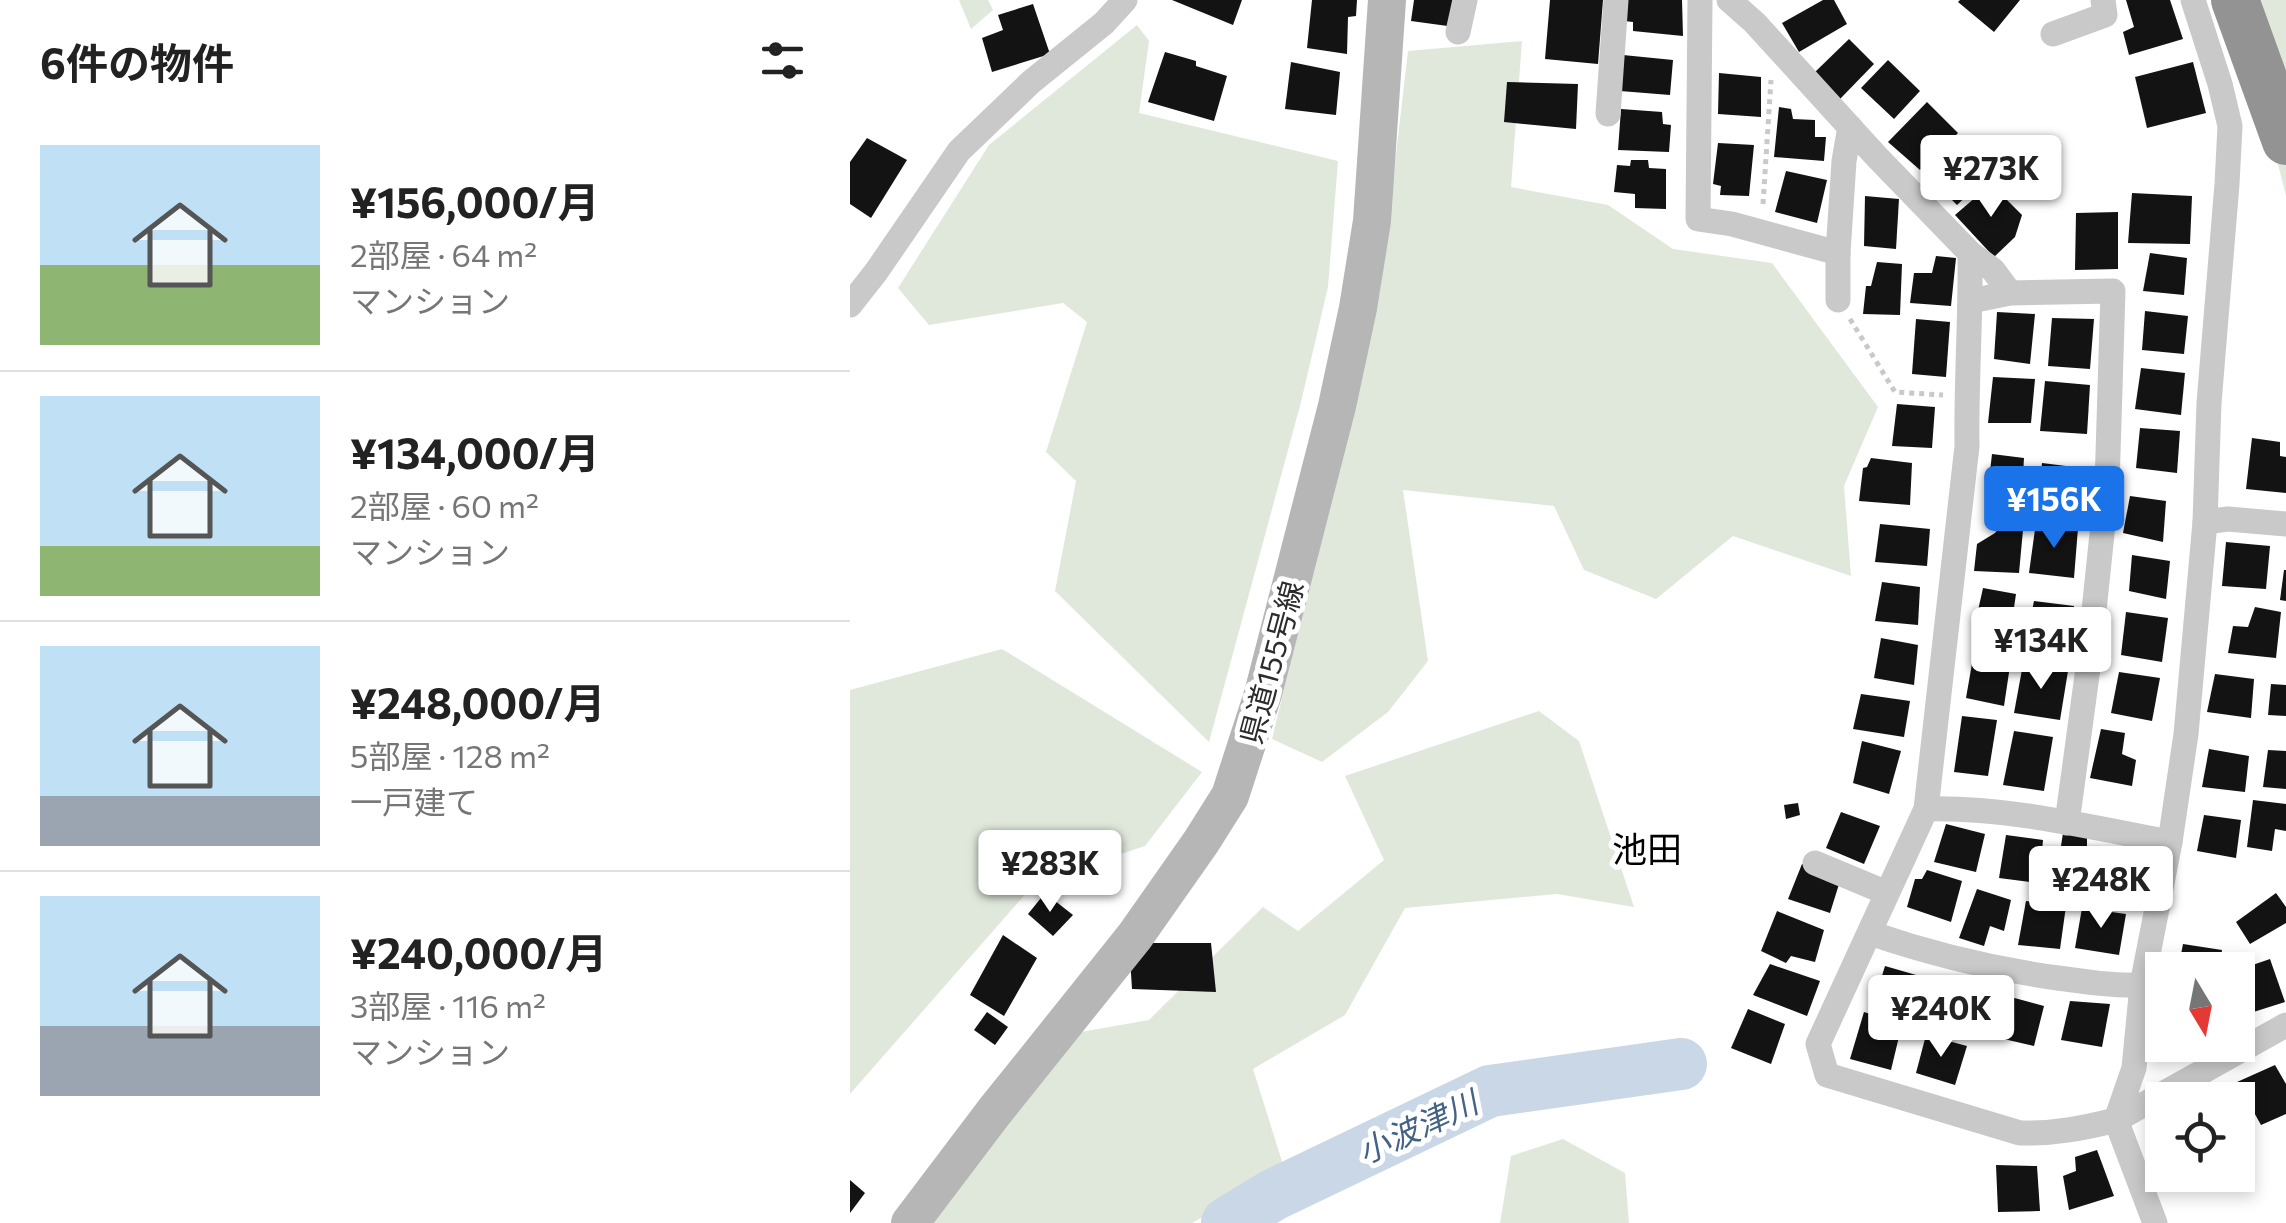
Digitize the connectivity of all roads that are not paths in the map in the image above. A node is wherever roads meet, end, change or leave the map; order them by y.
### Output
1 (1125, 0) edge
2 (1387, 0) edge
3 (1465, 0) edge
4 (1616, 0) edge
5 (1700, 0) edge
6 (1729, 0) edge
7 (2103, 0) edge
8 (2193, 0) edge
9 (2235, 0) edge
10 (1458, 32) dead end
11 (2053, 34) dead end
12 (1608, 114) dead end
13 (1850, 127) junction
14 (2286, 141) edge
15 (1890, 170) junction
16 (1843, 192) junction
17 (1838, 253) junction
18 (1970, 253) junction
19 (2010, 293) junction
20 (1838, 300) road end
21 (1971, 301) junction
22 (850, 304) edge
23 (2205, 522) junction
24 (2286, 524) edge
25 (1926, 809) junction
26 (2067, 822) junction
27 (2170, 842) junction
28 (1815, 863) dead end
29 (1887, 892) junction
30 (1870, 933) junction
31 (2142, 985) junction
32 (2286, 1026) edge
33 (2116, 1120) junction
34 (910, 1223) edge
35 (2156, 1223) edge

1 - 22 street
2 - 34 main road, 県道155号線
3 - 10 street
4 - 12 street
5 - 17 street
6 - 13 street
7 - 11 street
8 - 23 street
9 - 14 highway
13 - 15 street
13 - 16 street
15 - 16 street
15 - 18 street
16 - 17 street
17 - 20 street
18 - 19 street
18 - 21 street
19 - 21 street
19 - 26 street
21 - 25 street
23 - 24 street
23 - 27 street
25 - 26 street
25 - 29 street
26 - 27 street
27 - 31 street
28 - 29 street
29 - 30 street
30 - 31 street
30 - 33 street
31 - 33 street
32 - 33 street
33 - 35 street

